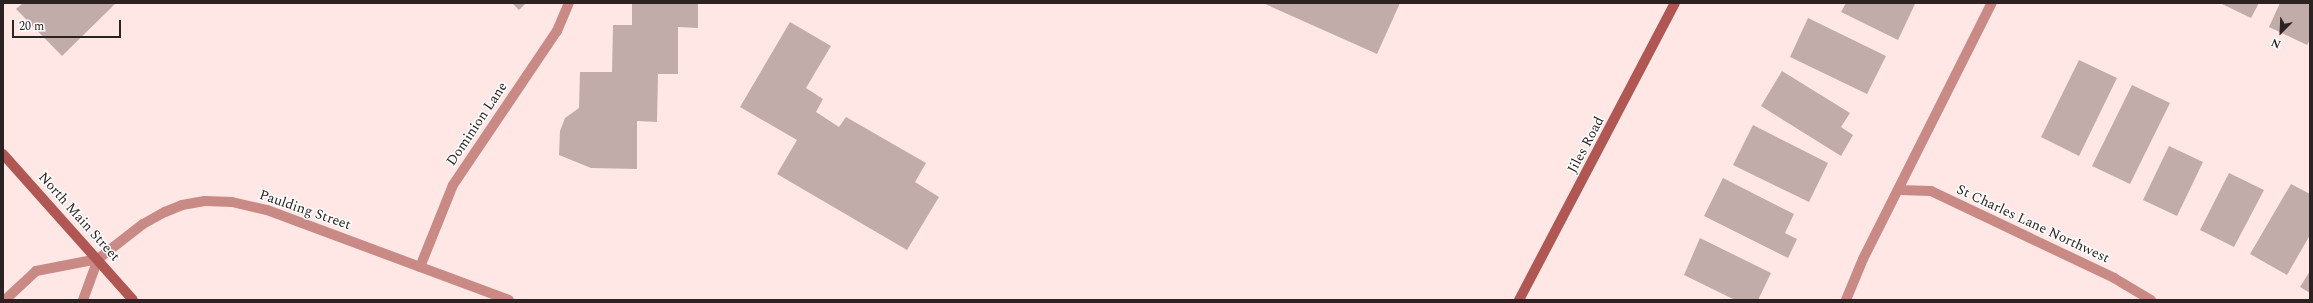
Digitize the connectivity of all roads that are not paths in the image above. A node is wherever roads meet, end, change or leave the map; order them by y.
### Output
1 (569, 3) edge
2 (1675, 3) edge
3 (1992, 3) edge
4 (3, 154) edge
5 (1899, 190) junction
6 (98, 259) junction
7 (420, 267) junction
8 (5, 300) edge
9 (84, 300) edge
10 (133, 300) edge
11 (509, 300) edge
12 (1519, 300) edge
13 (1846, 300) edge
14 (2151, 300) edge

1 - 7 street, Dominion Lane
2 - 12 street, Jiles Road
3 - 5 street
4 - 6 street, North Main Street
5 - 13 street
5 - 14 street, St Charles Lane Northwest
6 - 7 street, Paulding Street
6 - 8 street
6 - 9 street
6 - 10 street, North Main Street
7 - 11 street, Paulding Street

